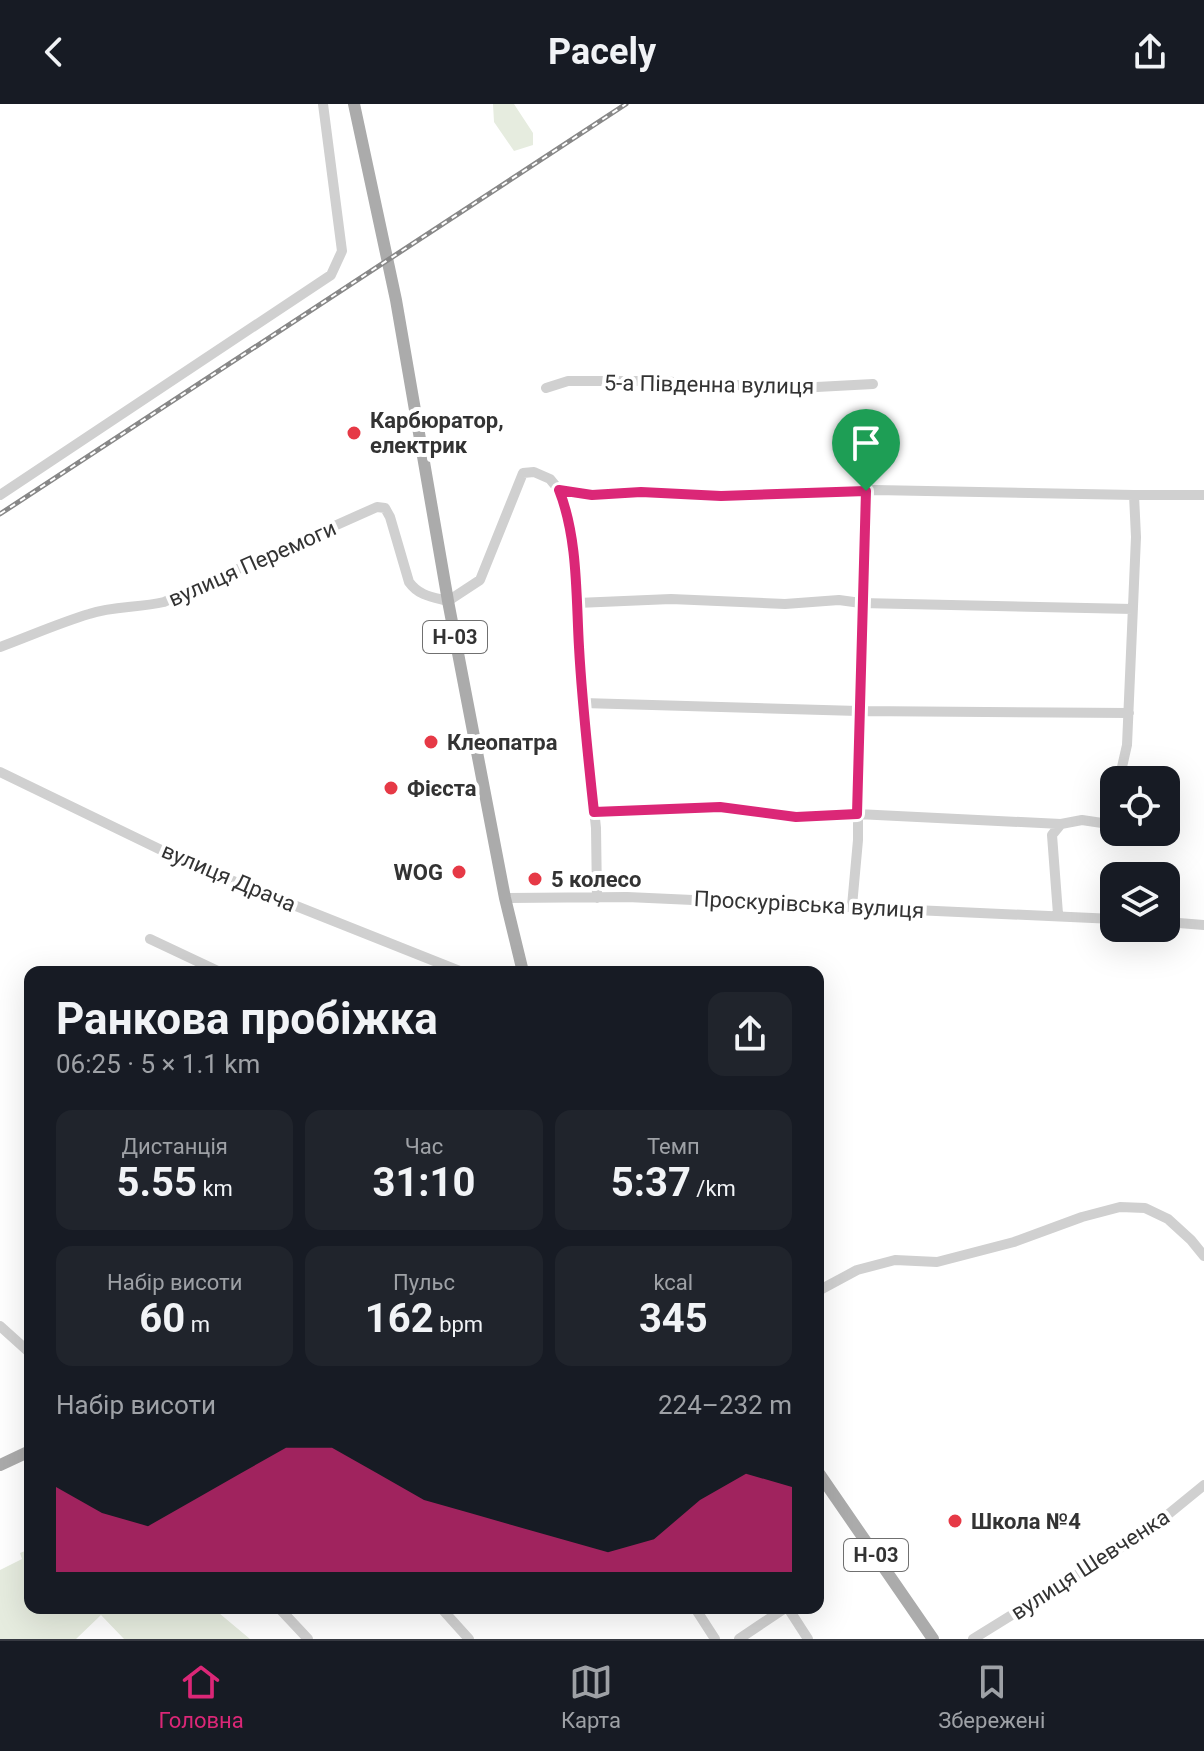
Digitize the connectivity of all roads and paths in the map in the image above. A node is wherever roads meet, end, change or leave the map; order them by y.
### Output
1 (323, 104) edge
2 (354, 104) edge
3 (873, 384) dead end
4 (546, 388) dead end
5 (559, 490) junction
6 (866, 491) junction
7 (0, 495) edge
8 (1134, 495) junction
9 (1204, 495) edge
10 (448, 601) junction
11 (577, 603) junction
12 (861, 603) junction
13 (1133, 609) junction
14 (0, 647) edge
15 (583, 703) junction
16 (858, 711) junction
17 (1129, 713) junction
18 (1122, 766) edge
19 (0, 772) edge
20 (594, 812) junction
21 (857, 814) junction
22 (1100, 823) edge
23 (1061, 824) junction
24 (505, 898) junction
25 (597, 898) junction
26 (852, 906) junction
27 (1058, 914) junction
28 (1100, 918) edge
29 (1180, 923) edge
30 (1204, 925) edge
31 (150, 939) dead end
32 (207, 966) edge
33 (447, 966) edge
34 (522, 966) edge
35 (1204, 1256) edge
36 (824, 1288) edge
37 (0, 1326) edge
38 (24, 1348) edge
39 (24, 1454) edge
40 (0, 1465) edge
41 (824, 1481) edge
42 (1204, 1485) edge
43 (285, 1614) edge
44 (446, 1614) edge
45 (699, 1614) edge
46 (777, 1614) edge
47 (790, 1614) edge
48 (308, 1639) edge
49 (469, 1639) edge
50 (715, 1639) edge
51 (739, 1639) edge
52 (808, 1639) edge
53 (933, 1639) edge
54 (973, 1639) edge

1 - 7 street
2 - 10 main road, Н-03
3 - 4 street, 5-а Південна вулиця
5 - 6 street
5 - 10 street
5 - 11 street
6 - 8 street
6 - 12 street
8 - 9 street
8 - 13 street
10 - 14 street, вулиця Перемоги
10 - 24 main road, Н-03
11 - 12 street
11 - 15 street
12 - 13 street
12 - 16 street
13 - 17 street
15 - 16 street
15 - 20 street
16 - 17 street
16 - 21 street
17 - 18 street
19 - 33 street, вулиця Драча
20 - 21 street
20 - 25 street
21 - 23 street
21 - 26 street
22 - 23 street
23 - 27 street
24 - 25 street, Проскурівська вулиця
24 - 34 main road, Н-03
25 - 26 street, Проскурівська вулиця
26 - 27 street, Проскурівська вулиця
27 - 28 street, Проскурівська вулиця
29 - 30 street
31 - 32 street
35 - 36 street
37 - 38 street
39 - 40 main road
41 - 53 main road, Н-03
42 - 54 street, вулиця Шевченка
43 - 48 street
44 - 49 street
45 - 50 street
46 - 51 street
47 - 52 street

